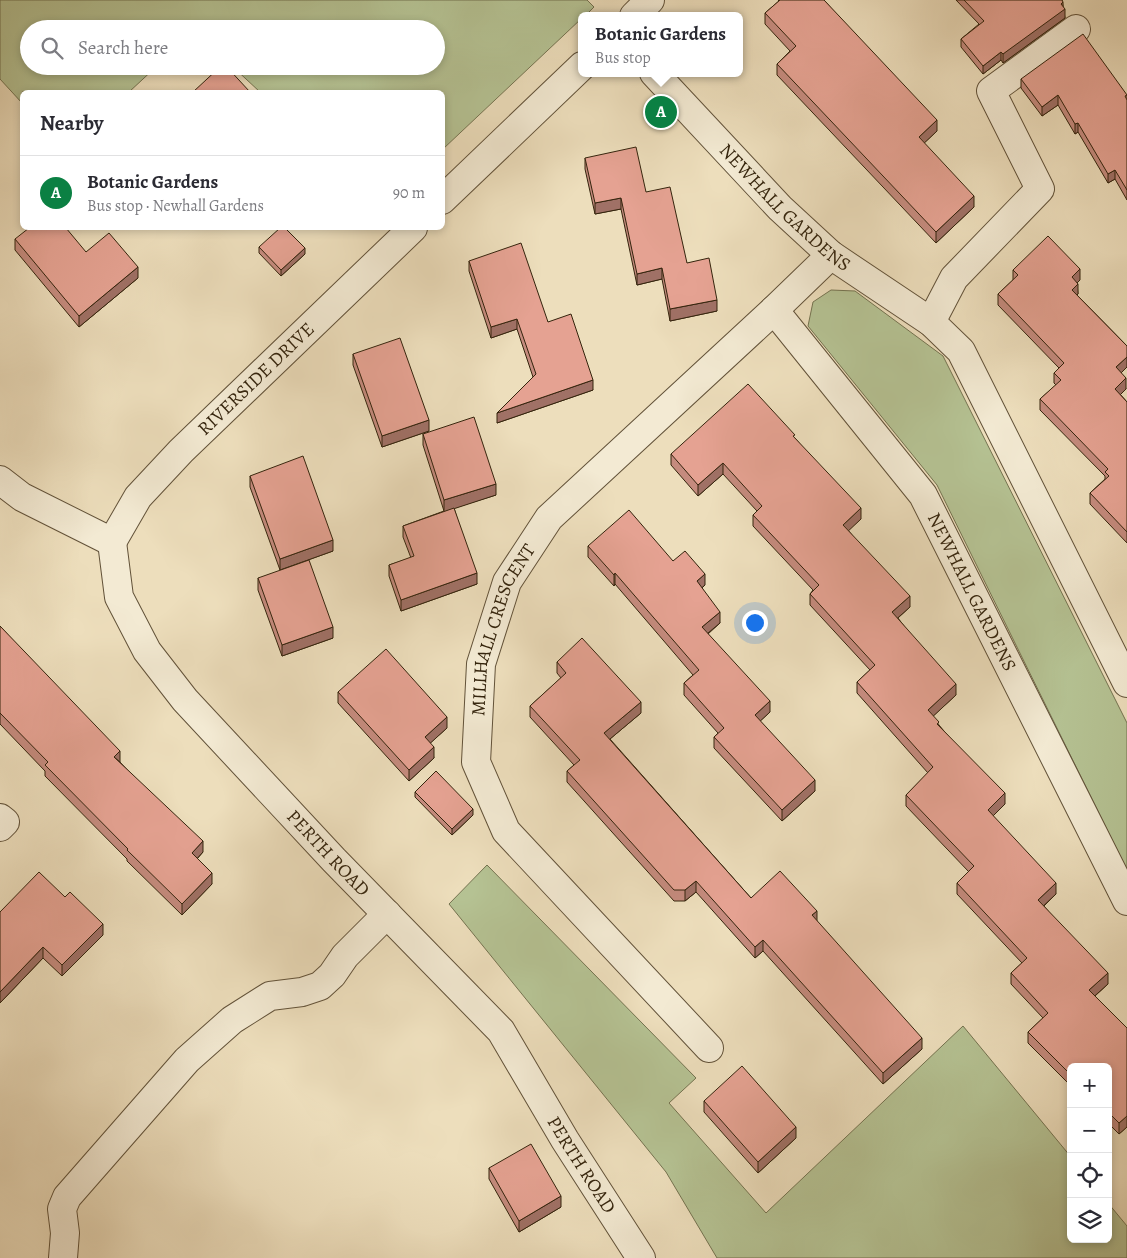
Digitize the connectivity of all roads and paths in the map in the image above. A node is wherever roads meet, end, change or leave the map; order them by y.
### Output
1 (1076, 29) dead end
2 (578, 70) edge
3 (658, 77) edge
4 (445, 197) edge
5 (412, 230) edge
6 (831, 255) junction
7 (774, 310) junction
8 (931, 322) junction
9 (0, 480) edge
10 (112, 542) junction
11 (1127, 683) edge
12 (0, 818) edge
13 (0, 827) edge
14 (1127, 901) edge
15 (387, 914) junction
16 (709, 1048) dead end
17 (63, 1258) edge
18 (641, 1258) edge

1 - 8 street
2 - 4 street
3 - 6 street, NEWHALL GARDENS
5 - 10 street, RIVERSIDE DRIVE
6 - 7 street, MILLHALL CRESCENT
6 - 8 street, NEWHALL GARDENS
7 - 14 street, NEWHALL GARDENS
7 - 16 street, MILLHALL CRESCENT
8 - 11 street, NEWHALL GARDENS
9 - 10 street
10 - 15 street, PERTH ROAD
12 - 13 street
15 - 17 street
15 - 18 street, PERTH ROAD

